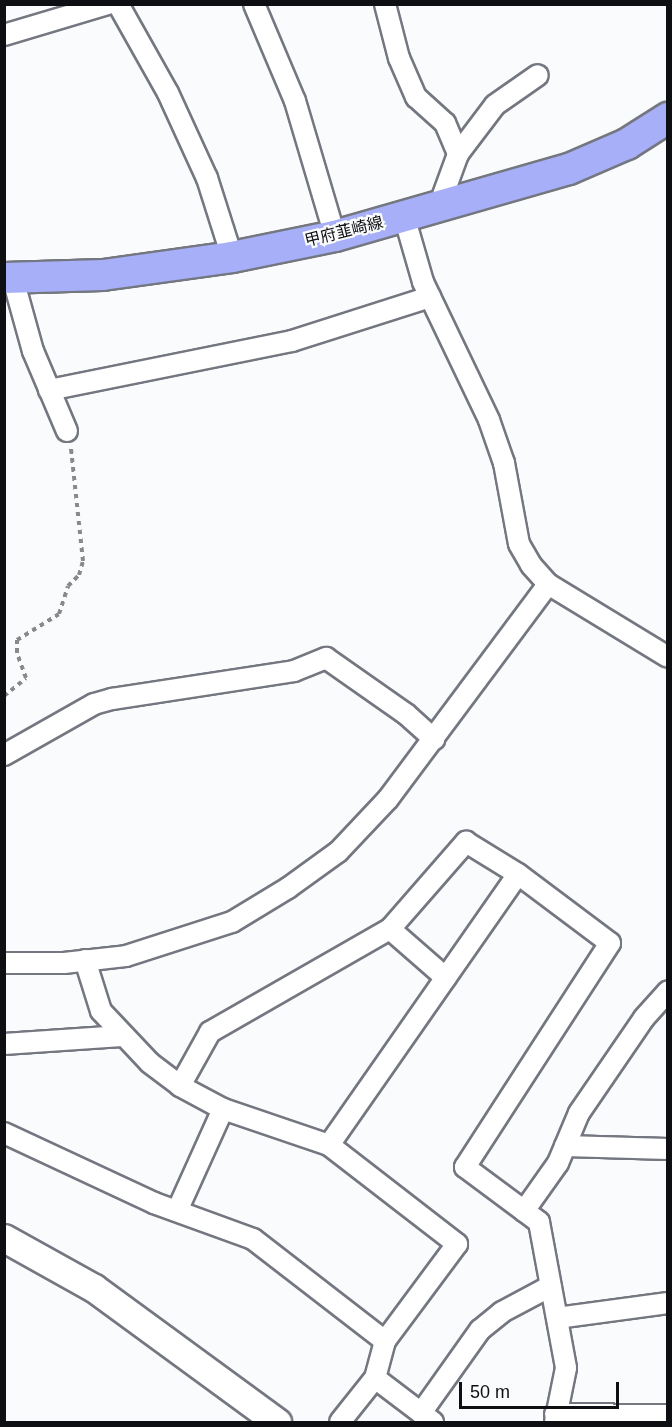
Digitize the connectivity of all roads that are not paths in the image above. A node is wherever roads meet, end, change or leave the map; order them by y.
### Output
1 (108, 4) edge
2 (118, 4) edge
3 (254, 4) edge
4 (386, 4) edge
5 (4, 35) edge
6 (538, 75) dead end
7 (668, 118) edge
8 (458, 154) junction
9 (439, 206) junction
10 (404, 216) junction
11 (335, 236) junction
12 (232, 256) junction
13 (9, 278) edge
14 (430, 297) junction
15 (49, 390) junction
16 (67, 431) road end
17 (549, 584) junction
18 (668, 657) edge
19 (434, 739) junction
20 (4, 755) edge
21 (518, 874) junction
22 (390, 928) junction
23 (85, 960) junction
24 (4, 963) edge
25 (446, 978) junction
26 (668, 991) edge
27 (122, 1036) junction
28 (4, 1044) edge
29 (180, 1086) junction
30 (224, 1109) junction
31 (4, 1133) edge
32 (329, 1145) junction
33 (565, 1146) junction
34 (668, 1149) edge
35 (177, 1211) junction
36 (524, 1211) junction
37 (4, 1238) edge
38 (550, 1286) junction
39 (667, 1307) edge
40 (556, 1318) junction
41 (385, 1341) junction
42 (375, 1378) junction
43 (668, 1415) edge
44 (427, 1418) edge
45 (555, 1418) edge
46 (277, 1422) edge
47 (339, 1422) edge

1 - 5 street
2 - 12 street
3 - 11 street
4 - 8 street
6 - 8 street
7 - 9 main road, 甲府韮崎線
8 - 9 street
9 - 10 main road, 甲府韮崎線
10 - 11 main road, 甲府韮崎線
10 - 14 street
11 - 12 main road, 甲府韮崎線
12 - 13 main road, 甲府韮崎線
13 - 15 street
14 - 15 street
14 - 17 street
15 - 16 street
17 - 18 street
17 - 19 street
19 - 20 street
19 - 23 street
21 - 22 street
21 - 25 street
21 - 36 street
22 - 25 street
22 - 29 street
23 - 24 street
23 - 27 street
25 - 32 street
26 - 33 street
27 - 28 street
27 - 29 street
29 - 30 street
30 - 32 street
30 - 35 street
31 - 35 street
32 - 41 street
33 - 34 street
33 - 36 street
35 - 41 street
36 - 38 street
37 - 46 street
38 - 40 street
38 - 44 street
39 - 40 street
40 - 45 street
41 - 42 street
42 - 44 street
42 - 47 street
43 - 45 street

